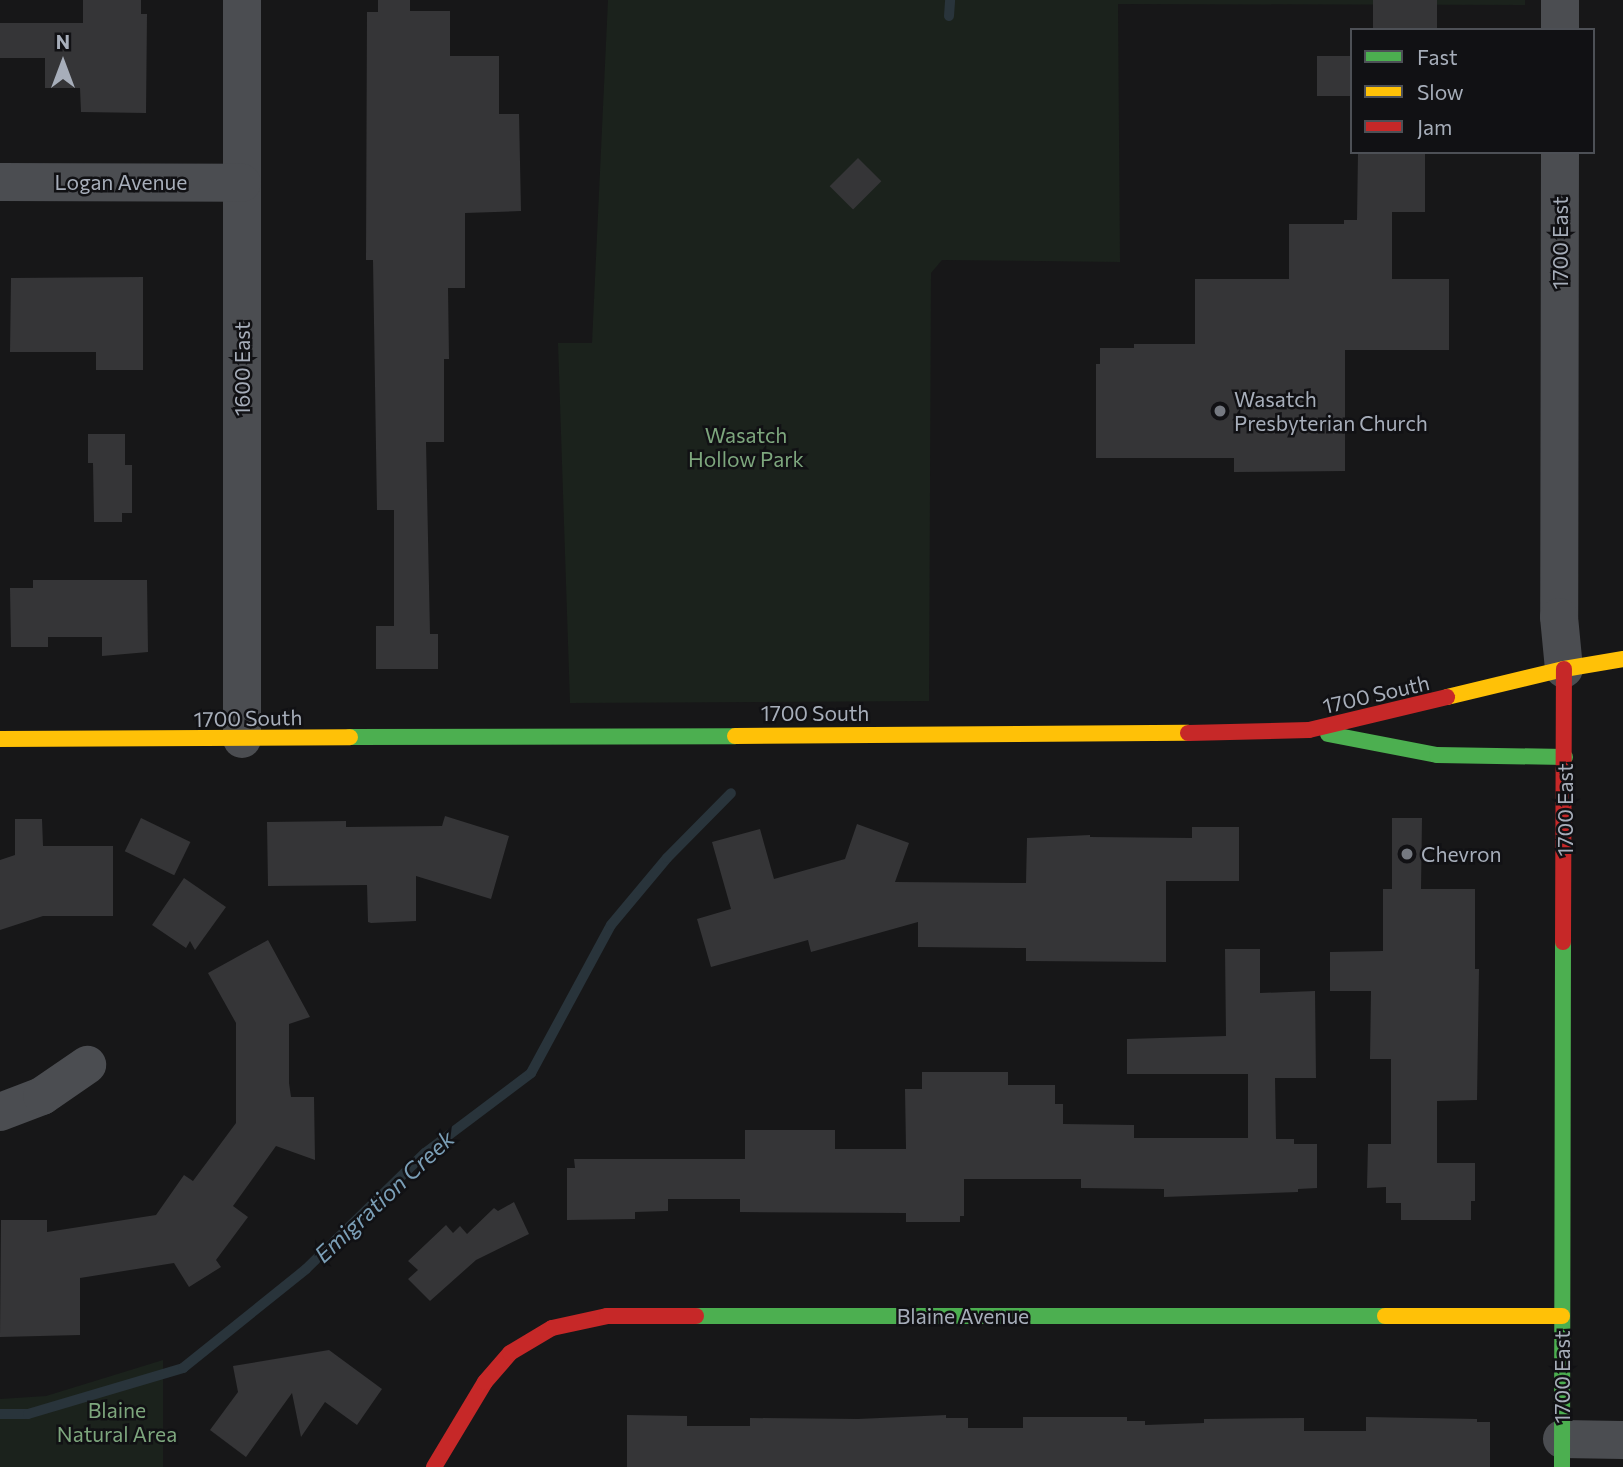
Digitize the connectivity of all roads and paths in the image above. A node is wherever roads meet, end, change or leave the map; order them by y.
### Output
1 (242, 0) edge
2 (1560, 0) edge
3 (1560, 28) edge
4 (1560, 154) edge
5 (0, 182) edge
6 (242, 183) junction
7 (1623, 659) edge
8 (1564, 669) junction
9 (1309, 730) junction
10 (242, 738) junction
11 (0, 739) edge
12 (1565, 757) junction
13 (87, 1065) dead end
14 (0, 1112) edge
15 (1562, 1316) junction
16 (1623, 1440) edge
17 (1562, 1453) edge
18 (434, 1467) edge

1 - 6 street, 1600 East
2 - 3 street
4 - 8 street, 1700 East
5 - 6 street, Logan Avenue
6 - 10 street, 1600 East
7 - 8 street, 1700 South
8 - 9 street, 1700 South
8 - 12 street, 1700 East
9 - 10 street, 1700 South
9 - 12 street
10 - 11 street, 1700 South
12 - 15 street, 1700 East
13 - 14 street
15 - 17 street, 1700 East
15 - 18 street, Blaine Avenue
16 - 17 street

